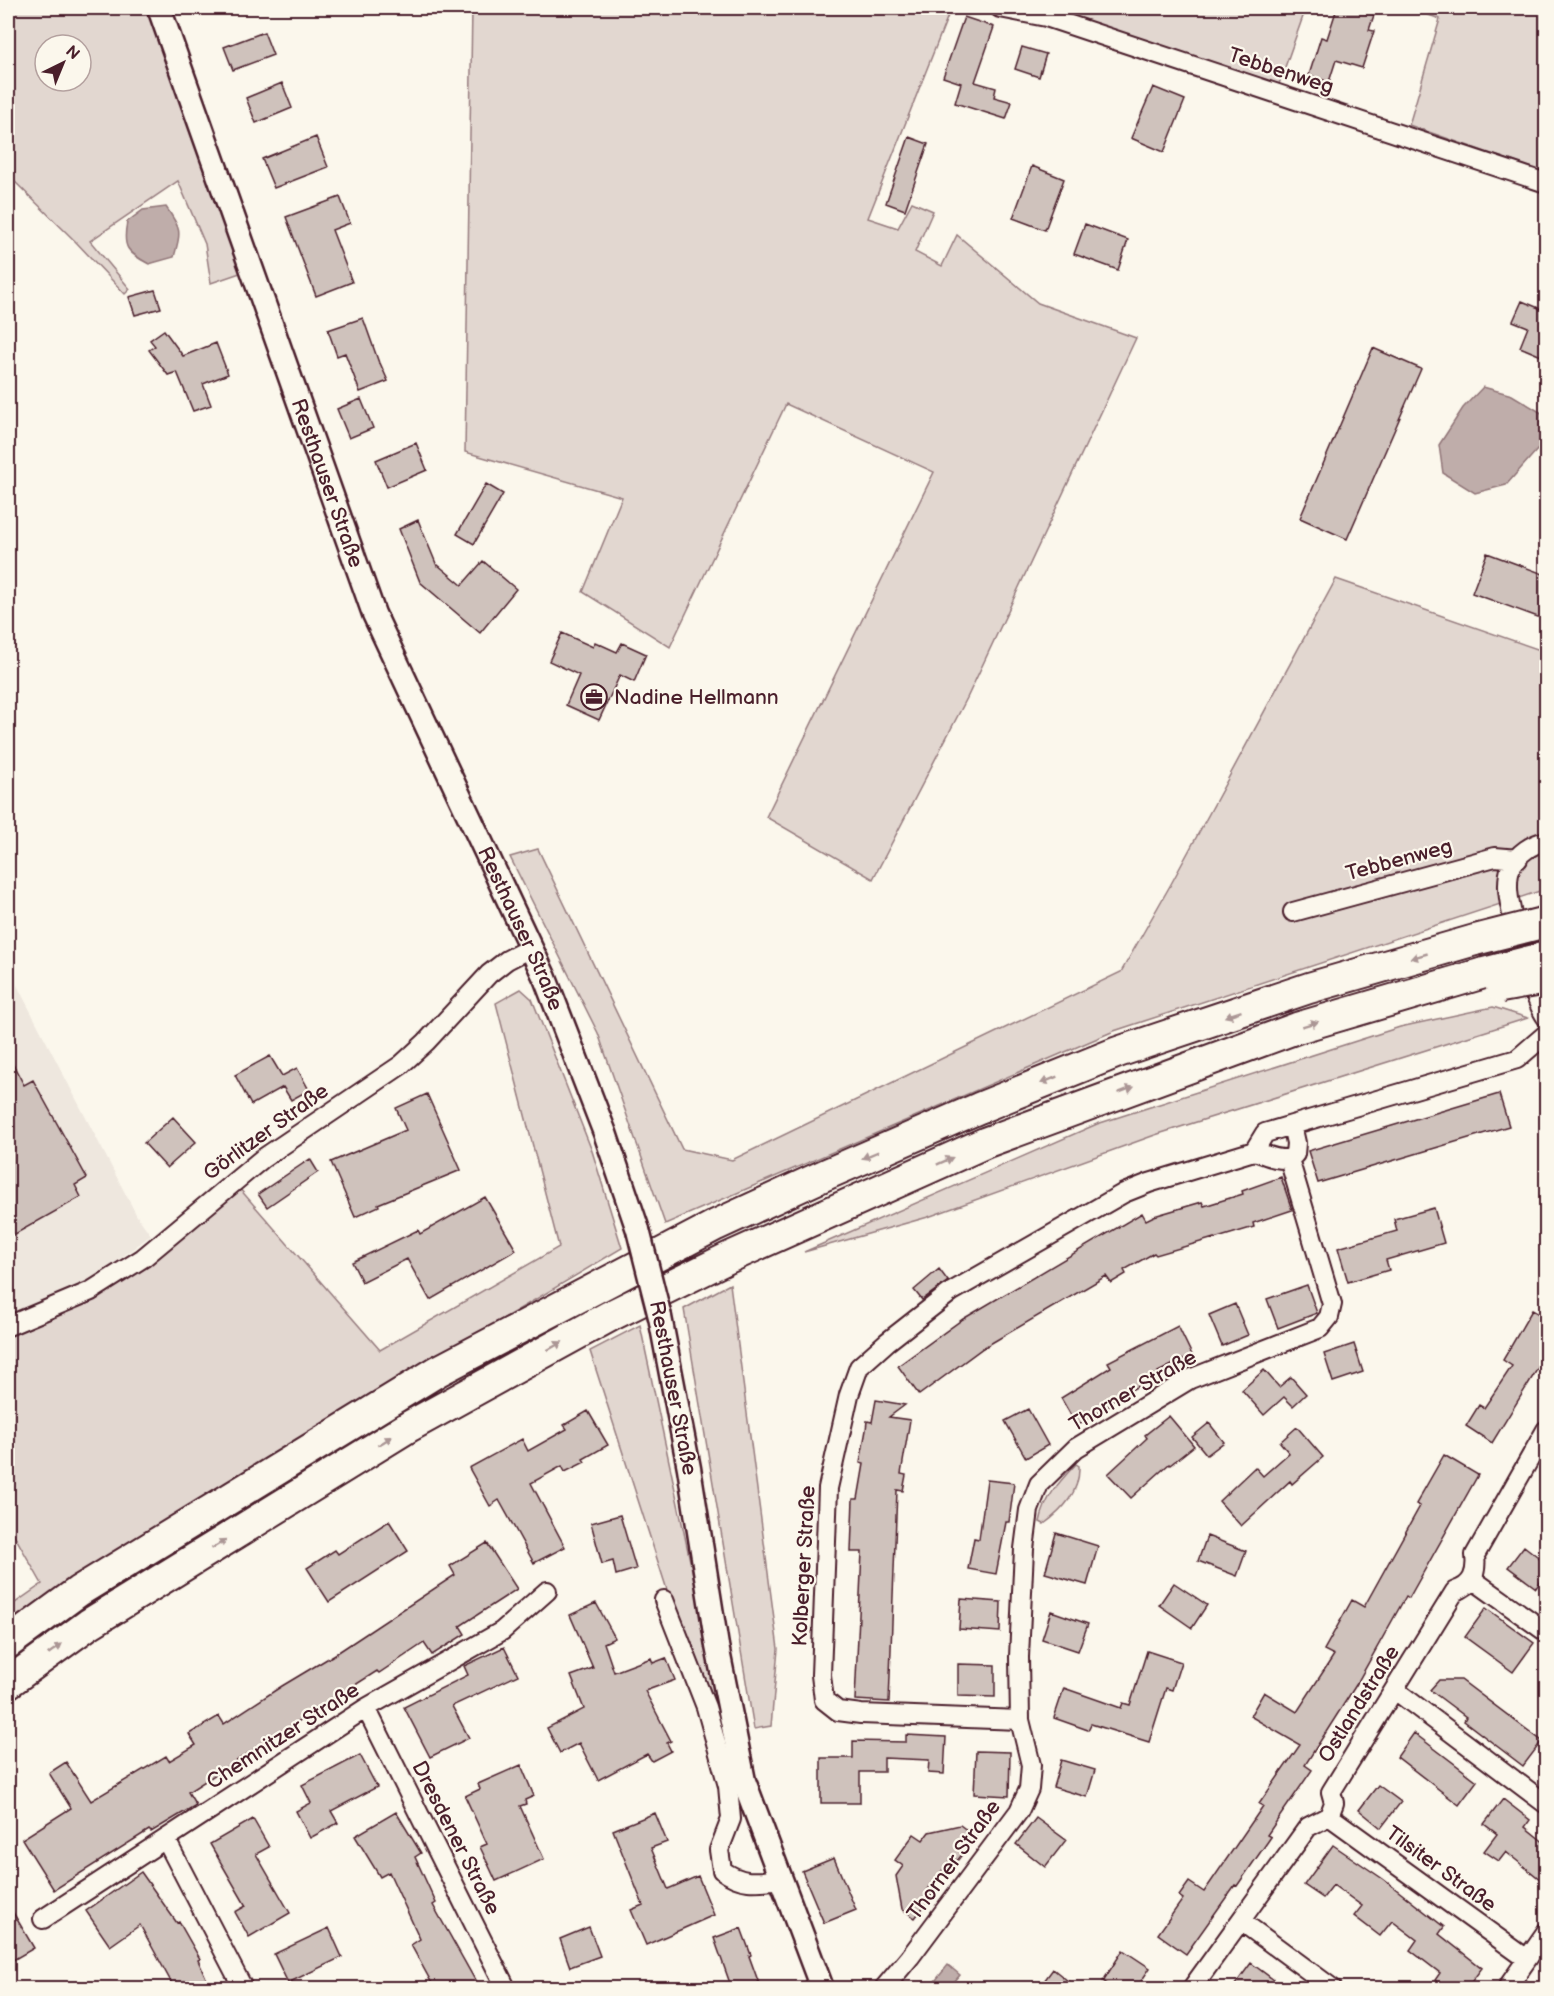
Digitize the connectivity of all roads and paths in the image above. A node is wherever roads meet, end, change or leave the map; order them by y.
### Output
1 (159, 8) edge
2 (1000, 8) edge
3 (1546, 183) edge
4 (1546, 841) edge
5 (1518, 859) junction
6 (1293, 912) dead end
7 (1546, 922) edge
8 (532, 947) junction
9 (1546, 957) edge
10 (1546, 979) edge
11 (1487, 981) junction
12 (1546, 1017) edge
13 (1546, 1034) edge
14 (1292, 1125) junction
15 (1254, 1151) junction
16 (1288, 1159) junction
17 (8, 1326) edge
18 (1546, 1430) edge
19 (1473, 1579) junction
20 (547, 1591) dead end
21 (664, 1600) dead end
22 (1546, 1632) edge
23 (8, 1642) edge
24 (8, 1683) edge
25 (1395, 1690) junction
26 (366, 1708) junction
27 (1020, 1720) junction
28 (1546, 1804) edge
29 (1329, 1816) junction
30 (166, 1840) junction
31 (781, 1879) junction
32 (43, 1919) dead end
33 (1241, 1921) junction
34 (1546, 1932) edge
35 (1527, 1959) junction
36 (243, 1989) edge
37 (506, 1989) edge
38 (822, 1989) edge
39 (884, 1989) edge
40 (1192, 1989) edge
41 (1332, 1989) edge
42 (1507, 1989) edge

1 - 8 street, Resthauser Straße
2 - 3 street, Tebbenweg
4 - 5 street
5 - 6 street, Tebbenweg
5 - 12 street
7 -> 23 highway, bridge
8 - 17 street, Görlitzer Straße
8 - 31 street, Resthauser Straße, bridge
9 - 11 highway, bridge
10 - 11 highway, bridge
24 -> 11 highway
13 - 14 street
14 - 15 street, Kolberger Straße
14 - 16 street, Thorner Straße
15 - 16 street
15 - 27 street, Kolberger Straße
16 - 27 street, Thorner Straße
18 - 19 street
19 - 22 street
19 - 25 street, Ostlandstraße
20 - 26 street, Chemnitzer Straße
21 - 31 street
25 - 28 street
25 - 29 street, Ostlandstraße
26 - 30 street, Chemnitzer Straße
26 - 37 street, Dresdener Straße
27 - 39 street, Thorner Straße
29 - 33 street
29 - 35 street, Tilsiter Straße
30 - 32 street, Chemnitzer Straße
30 - 36 street
31 - 38 street, Resthauser Straße
33 - 40 street
33 - 41 street
34 - 35 street
35 - 42 street

